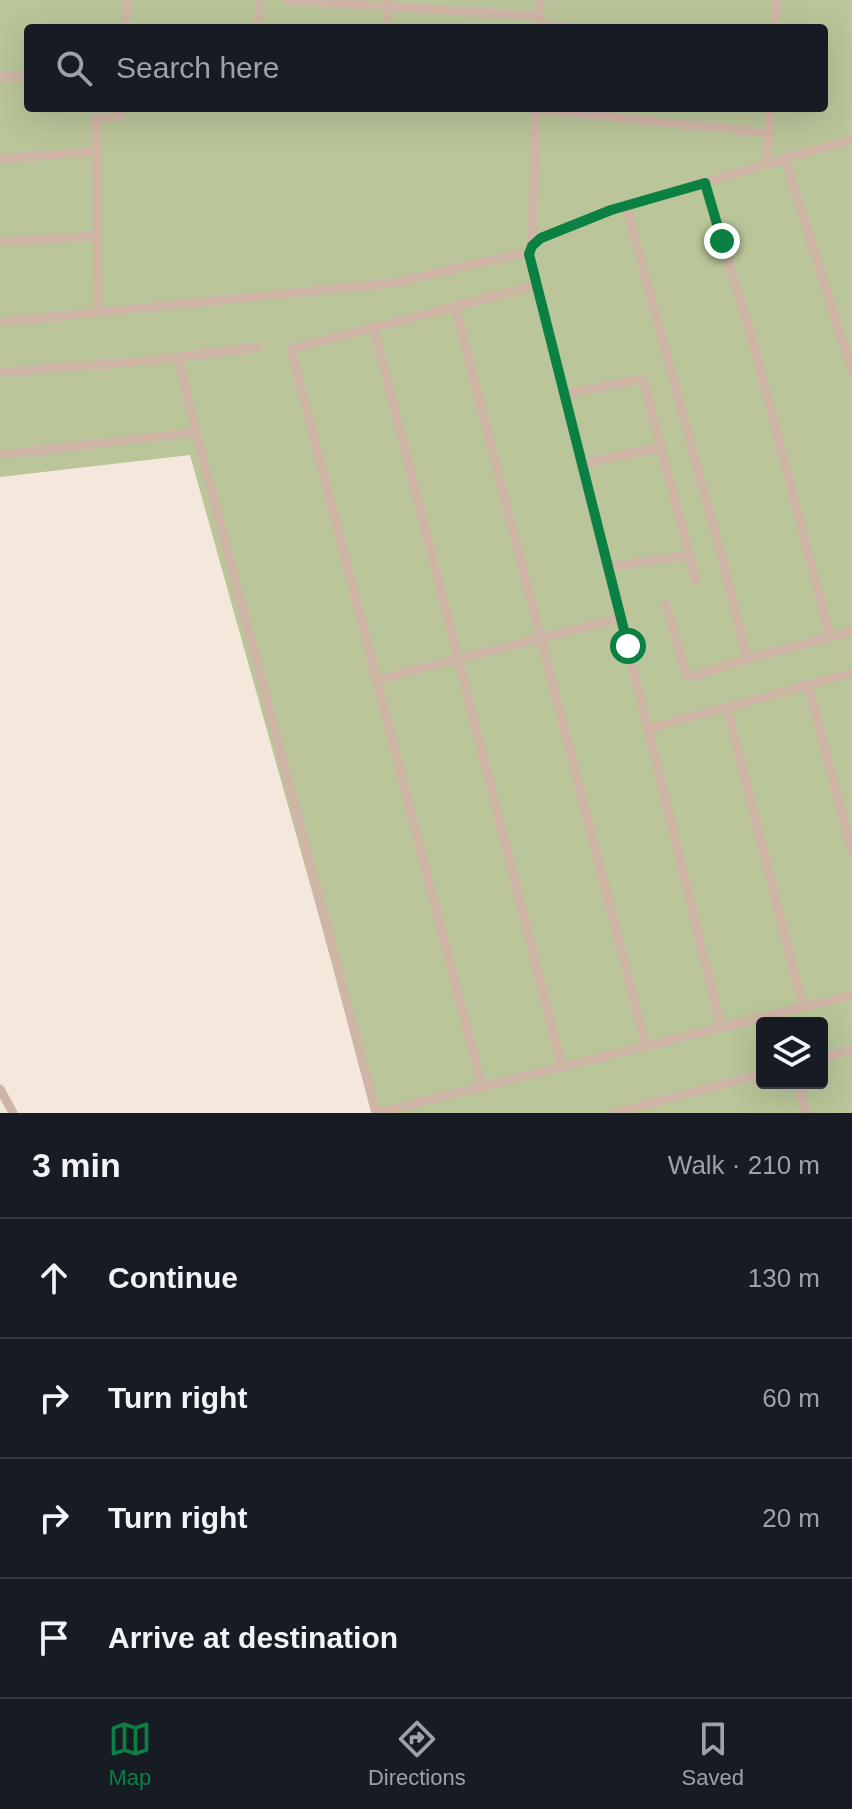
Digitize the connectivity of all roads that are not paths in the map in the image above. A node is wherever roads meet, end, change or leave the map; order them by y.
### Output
1 (127, 0) edge
2 (260, 0) edge
3 (288, 0) edge
4 (540, 0) edge
5 (777, 0) edge
6 (388, 3) edge
7 (539, 22) edge
8 (125, 24) edge
9 (258, 24) edge
10 (387, 24) edge
11 (775, 24) edge
12 (24, 76) edge
13 (0, 77) edge
14 (120, 112) edge
15 (536, 112) edge
16 (565, 112) edge
17 (770, 112) edge
18 (768, 133) junction
19 (852, 139) edge
20 (97, 151) junction
21 (0, 159) edge
22 (785, 159) junction
23 (767, 163) junction
24 (705, 183) junction
25 (626, 206) junction
26 (97, 236) junction
27 (0, 242) edge
28 (531, 250) junction
29 (537, 285) junction
30 (455, 306) junction
31 (98, 312) junction
32 (0, 322) edge
33 (374, 328) junction
34 (259, 347) dead end
35 (178, 357) junction
36 (0, 372) edge
37 (852, 372) edge
38 (565, 394) junction
39 (196, 432) junction
40 (661, 447) junction
41 (0, 455) edge
42 (582, 464) junction
43 (689, 555) junction
44 (608, 567) junction
45 (696, 581) dead end
46 (666, 604) dead end
47 (621, 618) junction
48 (852, 631) edge
49 (830, 637) junction
50 (541, 638) junction
51 (458, 659) junction
52 (747, 659) junction
53 (852, 673) edge
54 (376, 680) junction
55 (808, 685) junction
56 (727, 708) junction
57 (648, 729) junction
58 (852, 852) edge
59 (852, 995) edge
60 (803, 1007) junction
61 (721, 1027) junction
62 (646, 1046) junction
63 (852, 1050) edge
64 (828, 1056) edge
65 (562, 1067) junction
66 (756, 1076) edge
67 (482, 1087) junction
68 (0, 1089) edge
69 (800, 1089) edge
70 (13, 1113) edge
71 (376, 1113) edge
72 (614, 1113) edge
73 (806, 1113) edge

1 - 8 lane
2 - 9 lane
3 - 6 lane
4 - 7 lane
5 - 11 lane
6 - 7 lane
6 - 10 lane
12 - 13 lane
14 - 20 lane
15 - 28 lane
16 - 18 lane
17 - 18 lane
18 - 23 lane
19 - 22 lane
20 - 21 lane
20 - 26 lane
22 - 23 lane
22 - 37 lane
23 - 24 lane
24 - 25 lane
24 - 49 lane
25 - 28 lane
25 - 52 lane
26 - 27 lane
26 - 31 lane
28 - 29 lane
28 - 31 lane
29 - 30 lane
29 - 38 lane
30 - 33 lane
30 - 50 lane
31 - 32 lane
33 - 51 lane
33 - 54 lane
34 - 35 lane
35 - 36 lane
35 - 39 lane
38 - 40 lane
38 - 42 lane
39 - 41 lane
39 - 71 lane
40 - 42 lane
40 - 43 lane
42 - 44 lane
43 - 44 lane
43 - 45 lane
44 - 47 lane
46 - 52 lane
47 - 50 lane
47 - 57 lane
48 - 49 lane
49 - 52 lane
50 - 51 lane
50 - 62 lane
51 - 54 lane
51 - 65 lane
53 - 55 lane
54 - 67 lane
55 - 56 lane
55 - 58 lane
56 - 57 lane
56 - 60 lane
57 - 61 lane
59 - 60 lane
60 - 61 lane
61 - 62 lane
62 - 65 lane
63 - 64 lane
65 - 67 lane
66 - 72 lane
67 - 71 lane
68 - 70 lane
69 - 73 lane

